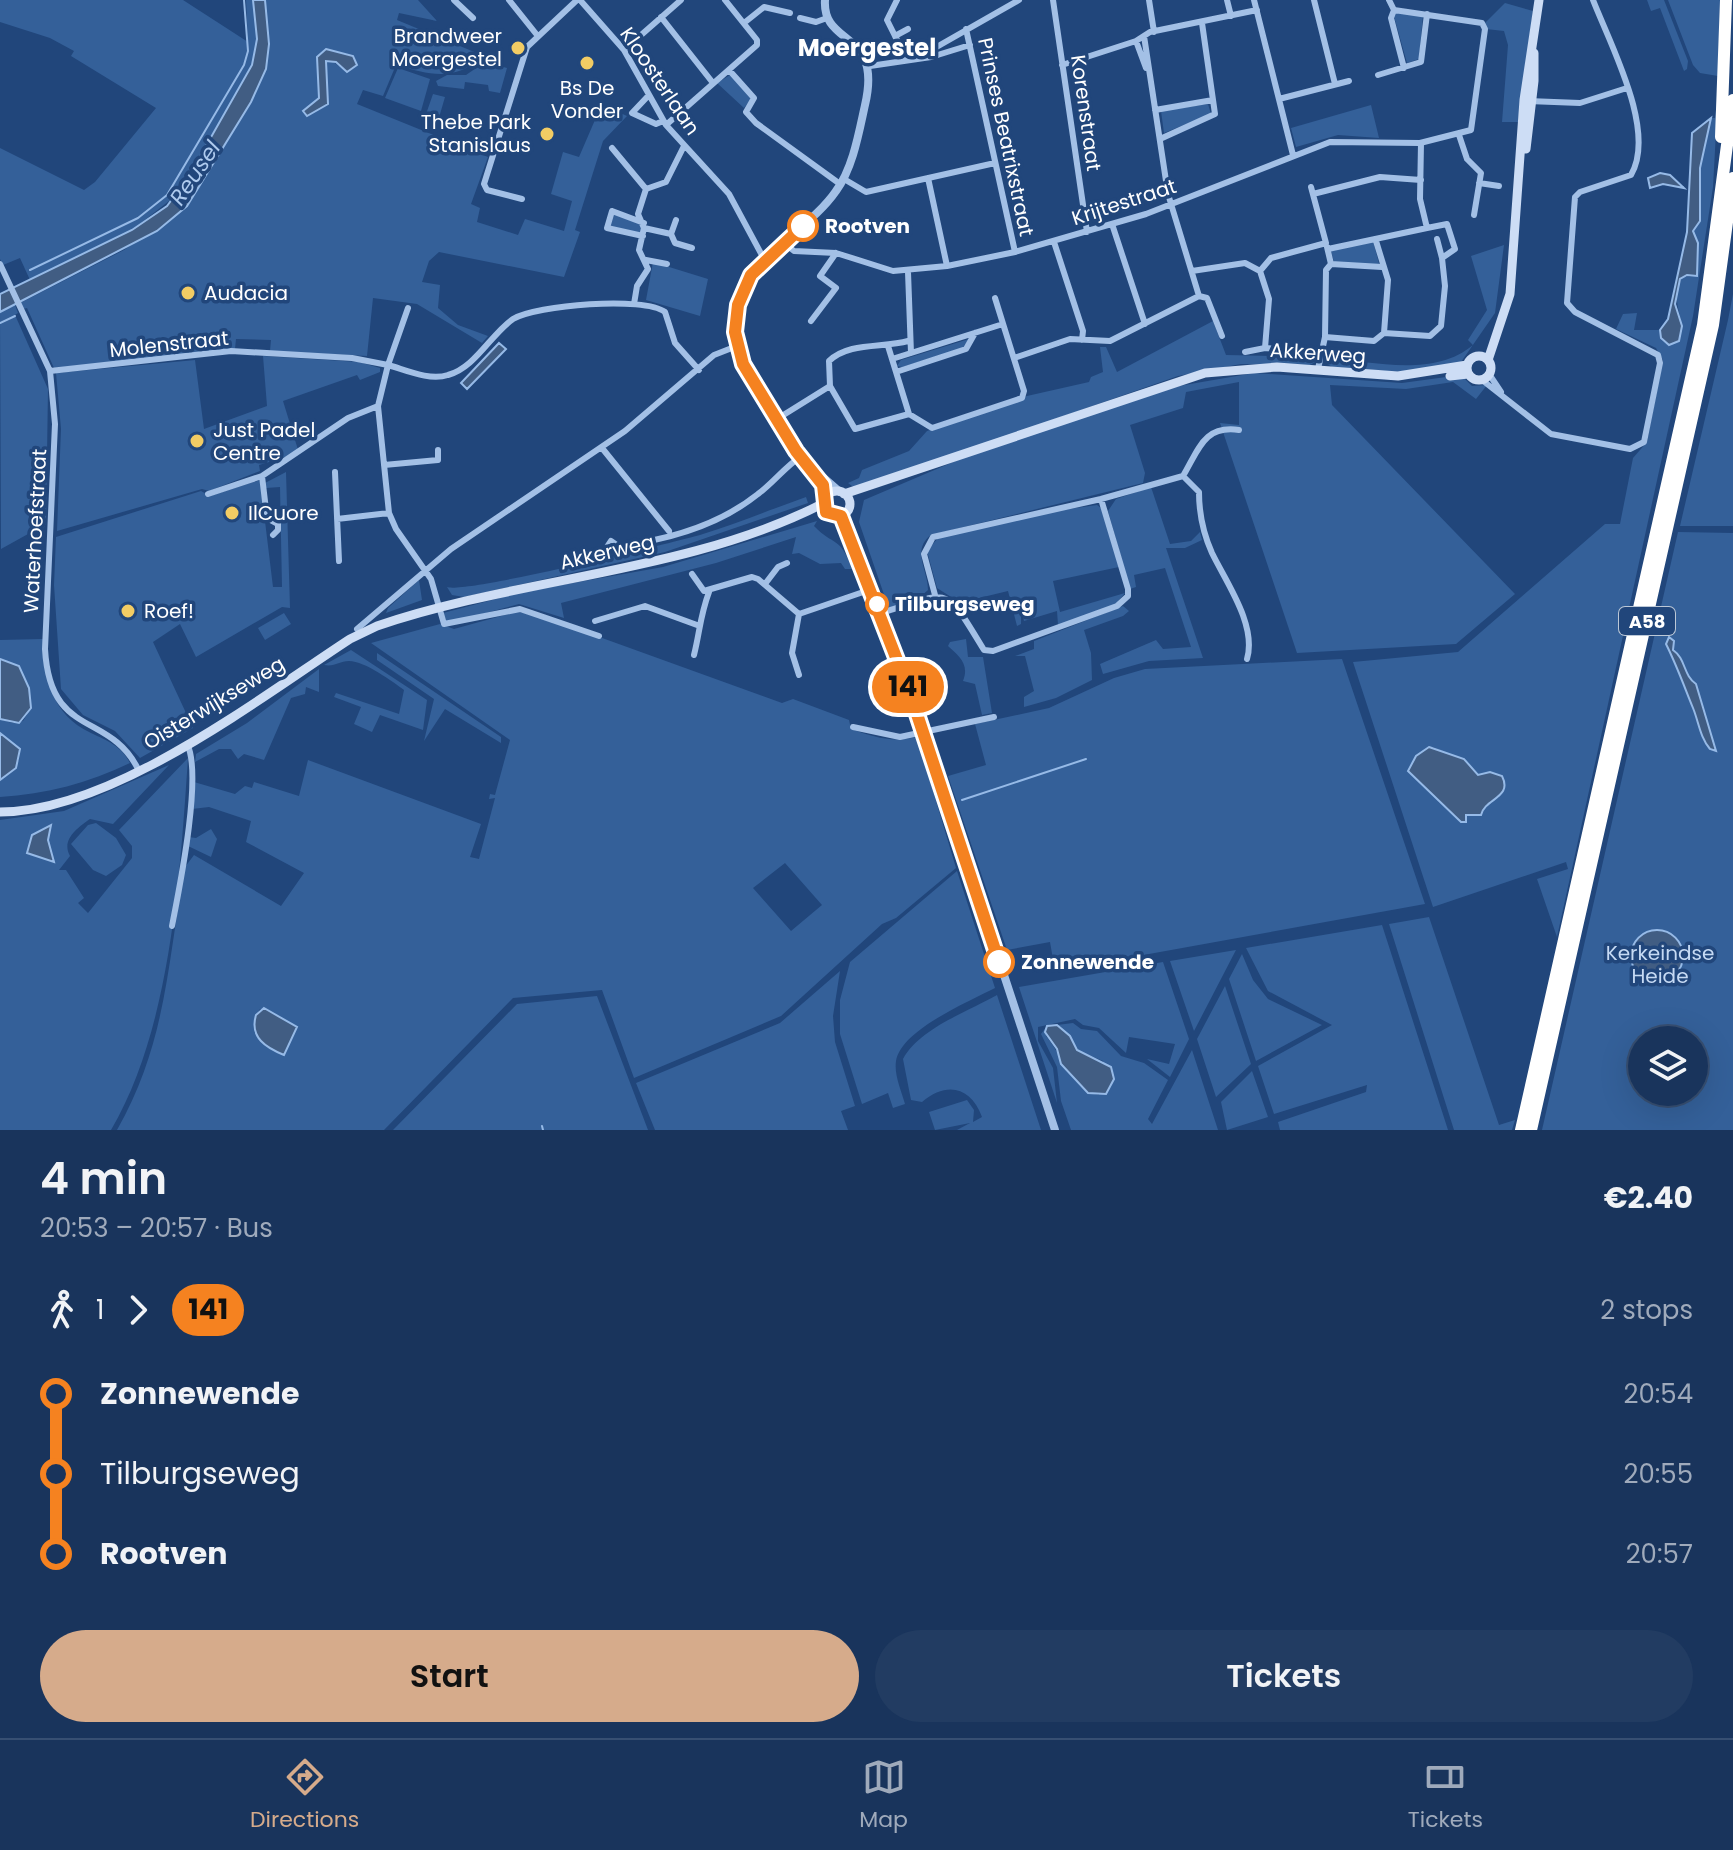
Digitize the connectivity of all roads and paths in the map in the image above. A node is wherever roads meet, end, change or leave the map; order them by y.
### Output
1 (454, 0) edge
2 (509, 0) edge
3 (578, 0) edge
4 (681, 0) edge
5 (725, 0) edge
6 (825, 0) edge
7 (897, 0) edge
8 (1019, 0) edge
9 (1053, 0) edge
10 (1149, 0) edge
11 (1227, 0) edge
12 (1254, 0) edge
13 (1314, 0) edge
14 (1389, 0) edge
15 (1539, 0) edge
16 (1593, 0) edge
17 (1726, 0) edge
18 (1257, 10) junction
19 (1394, 10) junction
20 (790, 13) dead end
21 (1427, 14) junction
22 (1231, 16) junction
23 (661, 17) junction
24 (473, 18) dead end
25 (800, 18) dead end
26 (827, 18) junction
27 (744, 23) junction
28 (1202, 23) junction
29 (908, 29) dead end
30 (966, 29) junction
31 (1154, 32) junction
32 (537, 35) junction
33 (895, 36) junction
34 (1144, 36) junction
35 (1136, 41) junction
36 (970, 45) junction
37 (624, 50) junction
38 (919, 57) junction
39 (908, 60) junction
40 (1062, 65) junction
41 (870, 66) junction
42 (1404, 68) junction
43 (729, 70) junction
44 (1378, 75) dead end
45 (1151, 81) junction
46 (1349, 81) dead end
47 (713, 83) junction
48 (1335, 84) junction
49 (1627, 88) junction
50 (649, 95) junction
51 (1279, 99) junction
52 (1213, 100) junction
53 (1733, 100) edge
54 (1528, 101) junction
55 (1155, 110) junction
56 (665, 123) junction
57 (1459, 135) junction
58 (1160, 139) junction
59 (1421, 143) junction
60 (684, 146) junction
61 (612, 148) dead end
62 (1293, 155) junction
63 (995, 163) junction
64 (928, 178) junction
65 (1733, 178) edge
66 (1421, 180) junction
67 (842, 181) junction
68 (1479, 183) junction
69 (1499, 186) dead end
70 (646, 189) junction
71 (522, 199) dead end
72 (1171, 204) junction
73 (1474, 215) dead end
74 (676, 220) dead end
75 (1719, 220) junction
76 (1112, 224) junction
77 (1427, 228) junction
78 (644, 229) junction
79 (1087, 232) junction
80 (671, 234) junction
81 (1437, 239) dead end
82 (1376, 241) junction
83 (1054, 242) junction
84 (784, 243) junction
85 (1327, 246) junction
86 (692, 248) dead end
87 (1015, 252) junction
88 (836, 253) junction
89 (1442, 258) junction
90 (764, 259) junction
91 (646, 260) junction
92 (0, 264) edge
93 (667, 264) dead end
94 (1331, 264) junction
95 (947, 266) junction
96 (1382, 267) junction
97 (1192, 271) junction
98 (1260, 271) junction
99 (908, 272) junction
100 (1199, 296) junction
101 (995, 298) dead end
102 (634, 304) junction
103 (408, 308) dead end
104 (811, 321) dead end
105 (1003, 324) junction
106 (1145, 324) junction
107 (975, 333) junction
108 (1384, 333) junction
109 (1222, 336) dead end
110 (1325, 337) junction
111 (1082, 340) junction
112 (908, 341) junction
113 (737, 346) junction
114 (888, 346) junction
115 (1265, 348) junction
116 (1245, 352) dead end
117 (911, 353) junction
118 (1322, 353) junction
119 (1014, 358) junction
120 (1484, 358) junction
121 (892, 359) junction
122 (388, 365) junction
123 (699, 370) junction
124 (1321, 370) junction
125 (1467, 370) junction
126 (50, 371) junction
127 (896, 372) junction
128 (1486, 377) junction
129 (830, 386) junction
130 (378, 406) junction
131 (909, 414) junction
132 (777, 419) junction
133 (1239, 430) dead end
134 (602, 448) junction
135 (438, 450) dead end
136 (802, 459) junction
137 (384, 465) junction
138 (335, 472) dead end
139 (262, 476) junction
140 (1183, 476) junction
141 (208, 494) dead end
142 (845, 496) junction
143 (1101, 499) junction
144 (825, 505) junction
145 (389, 513) junction
146 (841, 516) junction
147 (337, 519) junction
148 (669, 531) dead end
149 (273, 535) dead end
150 (618, 546) dead end
151 (339, 561) dead end
152 (787, 563) dead end
153 (426, 569) junction
154 (692, 574) dead end
155 (765, 584) junction
156 (872, 589) junction
157 (709, 592) junction
158 (935, 595) junction
159 (881, 613) junction
160 (441, 614) junction
161 (799, 614) junction
162 (595, 621) dead end
163 (697, 625) junction
164 (357, 629) dead end
165 (599, 636) dead end
166 (694, 655) dead end
167 (1247, 659) dead end
168 (799, 675) dead end
169 (994, 717) dead end
170 (853, 727) dead end
171 (924, 732) junction
172 (187, 744) junction
173 (138, 769) junction
174 (0, 812) edge
175 (172, 926) dead end
176 (1055, 1130) edge
177 (1521, 1130) edge
178 (1531, 1130) edge

1 - 24 street
2 - 32 street
3 - 32 street, Kloosterlaan
3 - 37 street, Kloosterlaan
4 - 23 street
5 - 27 street
6 - 26 street
7 - 33 street
8 - 30 street
9 - 40 street, Korenstraat
10 - 31 street
11 - 22 street
12 - 18 street
13 - 48 street
14 - 19 street
15 - 54 main road
16 - 49 street
17 - 75 highway, A58
18 - 22 street
18 - 51 street
19 - 21 street
19 - 42 street
20 - 27 street
21 - 42 street
21 - 57 street, Krijtestraat
22 - 28 street
23 - 37 street
23 - 47 street
25 - 26 street
26 - 41 street
27 - 43 street
28 - 31 street
28 - 52 street
29 - 33 street
30 - 36 street, Prinses Beatrixstraat
30 - 38 street
31 - 34 street
32 - 71 street, Kloosterlaan
33 - 39 street
34 - 35 street
34 - 45 street
35 - 40 street
35 - 45 street
36 - 38 street
36 - 63 street, Prinses Beatrixstraat
37 - 50 street, Kloosterlaan
38 - 39 street
39 - 41 street
40 - 79 street, Korenstraat
41 - 67 street
42 - 44 street
43 - 47 street
43 - 67 street
45 - 55 street
46 - 48 street
47 - 56 street
48 - 51 street
49 - 54 street
49 - 128 street
50 - 56 street, Kloosterlaan
50 - 56 street
51 - 62 street
52 - 55 street
52 - 58 street
53 - 75 highway, A58
54 - 120 main road
55 - 58 street
56 - 60 street, Kloosterlaan
57 - 59 street, Krijtestraat
57 - 68 street
58 - 72 street
59 - 62 street, Krijtestraat
59 - 66 street
60 - 70 street
60 - 90 street, Kloosterlaan
61 - 70 street
62 - 72 street, Krijtestraat
63 - 64 street
63 - 87 street, Prinses Beatrixstraat
64 - 67 street
64 - 95 street
65 - 178 highway, A58
66 - 77 street
66 - 85 street
67 - 84 street
68 - 69 street
68 - 73 street
70 - 78 street
72 - 76 street, Krijtestraat
72 - 97 street
74 - 80 street
75 - 177 highway, A58
76 - 79 street, Krijtestraat
76 - 106 street
77 - 82 street
77 - 89 street
78 - 78 street
78 - 80 street
78 - 91 street
79 - 83 street, Krijtestraat
80 - 86 street
81 - 89 street
82 - 85 street
82 - 96 street
83 - 87 street, Krijtestraat
83 - 111 street
84 - 88 street, Krijtestraat
84 - 90 street
85 - 94 street
85 - 98 street
87 - 95 street, Krijtestraat
88 - 99 street, Krijtestraat
88 - 104 street
89 - 108 street
90 - 113 street
91 - 93 street
91 - 102 street
92 - 126 street, Waterhoefstraat
94 - 96 street
94 - 110 street
95 - 99 street, Krijtestraat
96 - 108 street
97 - 98 street
97 - 100 street
98 - 115 street
99 - 112 street
100 - 106 street
100 - 109 street
101 - 105 street
102 - 122 street, Molenstraat
102 - 123 street
103 - 122 street
105 - 107 street
105 - 119 street
106 - 111 street
107 - 117 street
107 - 127 street
108 - 110 street
110 - 118 street
111 - 119 street
112 - 114 street
112 - 117 street
113 - 123 street
113 - 132 street
114 - 121 street
114 - 129 street
115 - 116 street
115 - 118 street
117 - 121 street
118 - 124 street
119 - 131 street
120 - 125 main road
120 - 128 main road
121 - 127 street
122 - 126 street, Molenstraat
122 - 130 street
123 - 134 street
124 - 125 main road, Akkerweg
124 - 142 main road, Akkerweg
125 - 128 main road
126 - 173 street, Waterhoefstraat
127 - 131 street
129 - 131 street
129 - 132 street
130 - 137 street
130 - 139 street
132 - 136 street
133 - 140 street
134 - 148 street
134 - 153 street
135 - 137 street
136 - 142 street
136 - 144 street
136 - 150 street
137 - 145 street
138 - 147 street
139 - 141 street
139 - 149 street
140 - 143 street
140 - 167 street
142 - 144 main road, Akkerweg
142 - 146 main road
143 - 158 street
143 - 158 street
144 - 146 main road
144 - 160 main road, Akkerweg
145 - 147 street
145 - 153 street
146 - 156 street
147 - 151 street
152 - 155 street
153 - 160 street
153 - 164 street
154 - 157 street
155 - 157 street
155 - 161 street
156 - 159 street
156 - 161 street
157 - 163 street
158 - 159 street
159 - 171 street
160 - 165 street
160 - 172 main road, Oisterwijkseweg
161 - 168 street
162 - 163 street
163 - 166 street
169 - 171 street
170 - 171 street
171 - 176 street
172 - 173 main road, Oisterwijkseweg
172 - 175 street
173 - 174 main road, Oisterwijkseweg

